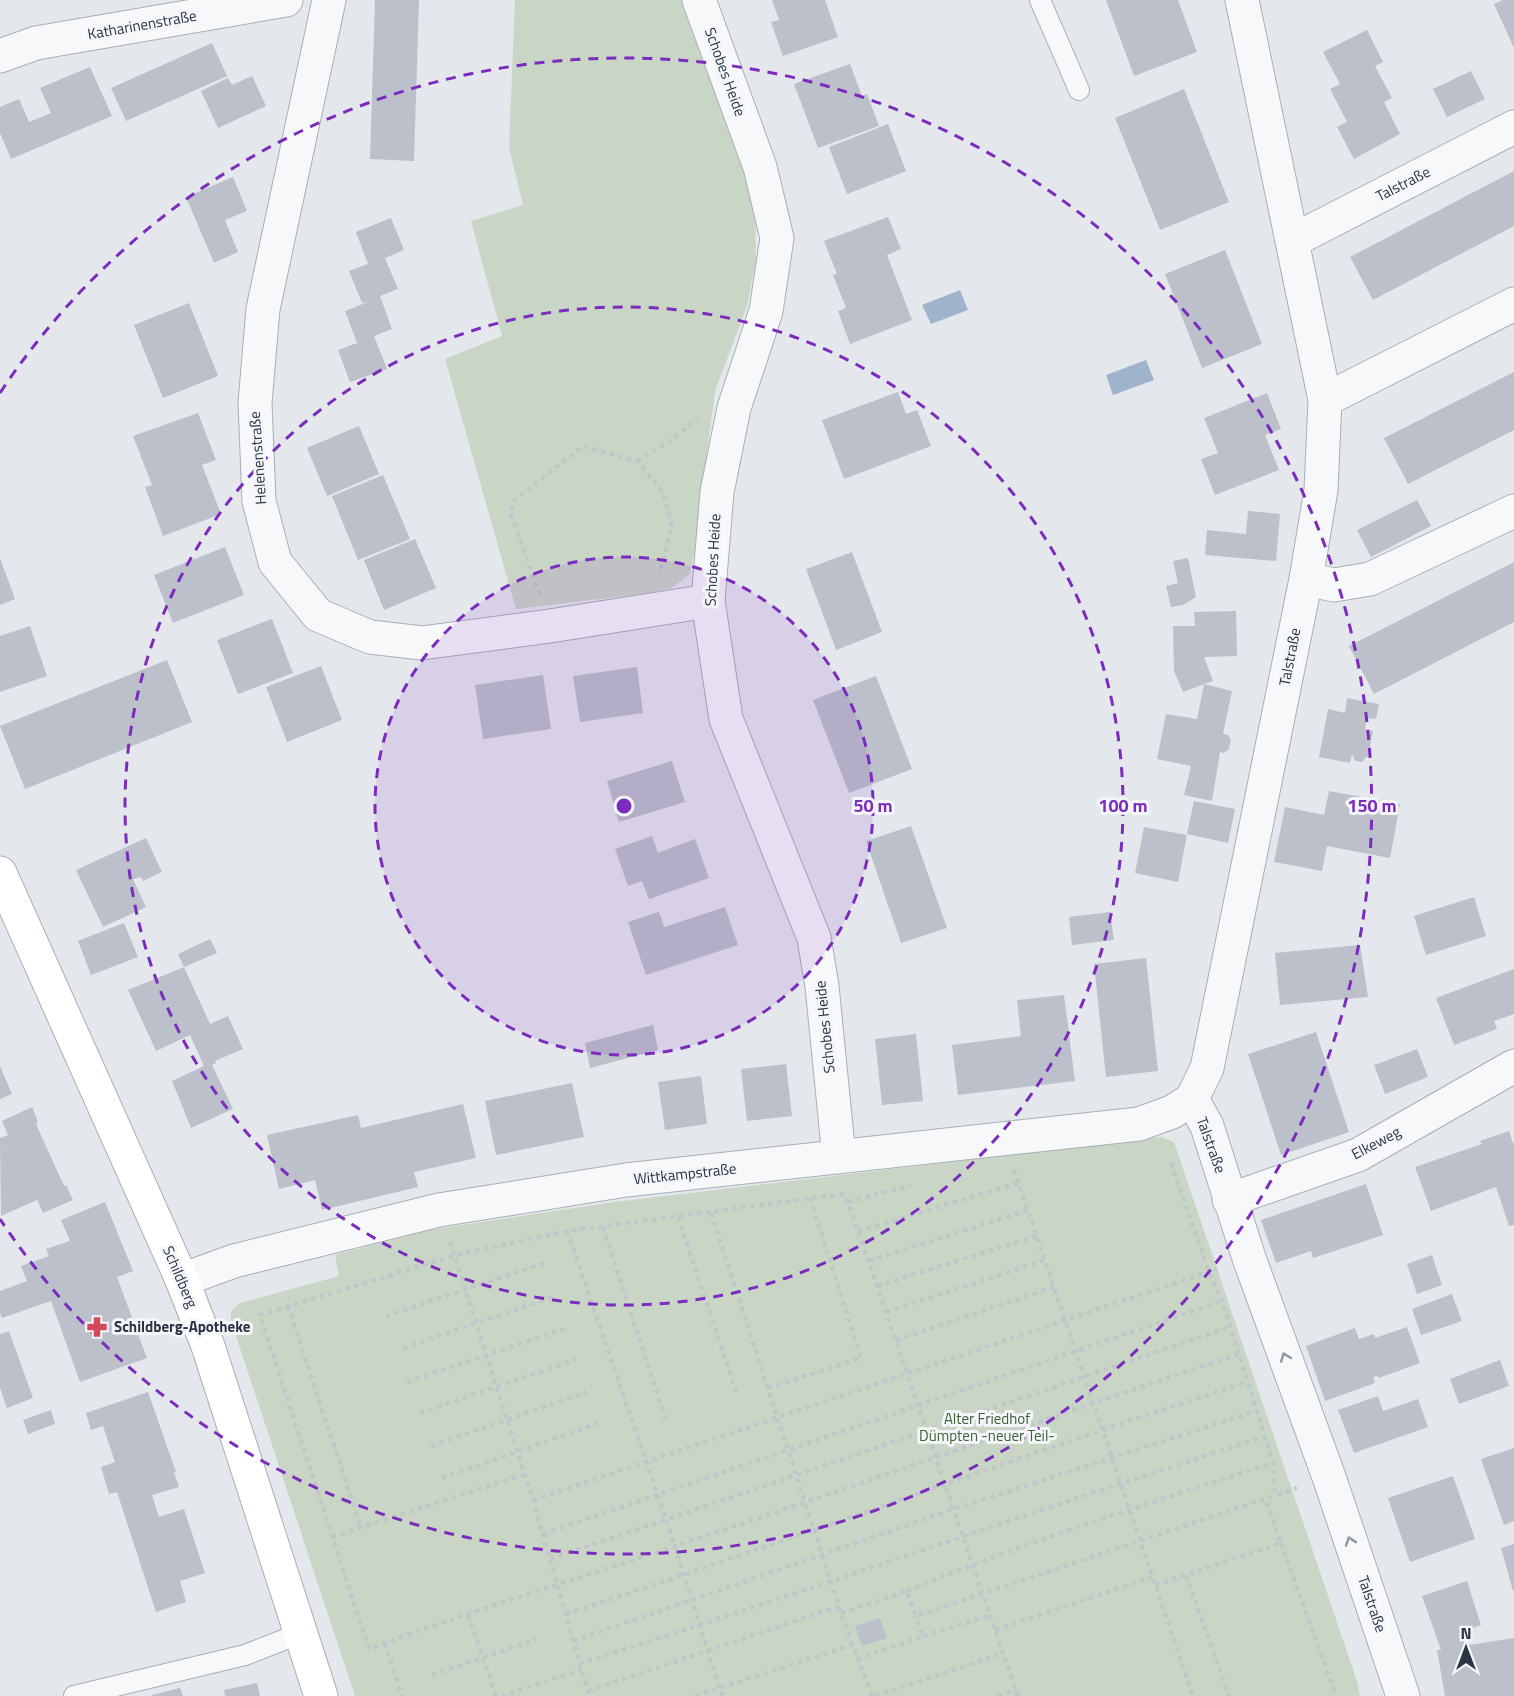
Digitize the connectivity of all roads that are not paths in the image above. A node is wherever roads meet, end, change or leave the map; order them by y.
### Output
1 (286, 0) edge
2 (329, 0) edge
3 (699, 0) edge
4 (1040, 0) edge
5 (1242, 0) edge
6 (0, 56) edge
7 (1079, 90) dead end
8 (1514, 127) edge
9 (1292, 241) junction
10 (1514, 304) edge
11 (1325, 400) junction
12 (1514, 511) edge
13 (1306, 579) junction
14 (708, 601) junction
15 (0, 873) edge
16 (1513, 1069) edge
17 (1192, 1099) junction
18 (839, 1157) junction
19 (1229, 1200) junction
20 (182, 1280) junction
21 (301, 1633) junction
22 (75, 1696) edge
23 (321, 1696) edge
24 (1403, 1696) edge

1 - 6 street, Katharinenstraße
2 - 14 street, Helenenstraße
3 - 14 street, Schobes Heide
4 - 7 lane
5 - 9 street, Talstraße
8 - 9 street, Talstraße
9 - 11 street, Talstraße
10 - 11 street
11 - 13 street, Talstraße
12 - 13 street
13 - 17 street, Talstraße
14 - 18 street, Schobes Heide
15 - 20 street, Schildberg
16 - 19 street, Elkeweg
17 - 18 street, Wittkampstraße
17 - 19 street, Talstraße
18 - 20 street, Wittkampstraße
24 -> 19 street, Talstraße
20 - 21 street, Schildberg
21 - 22 lane
21 - 23 street, Schildberg

